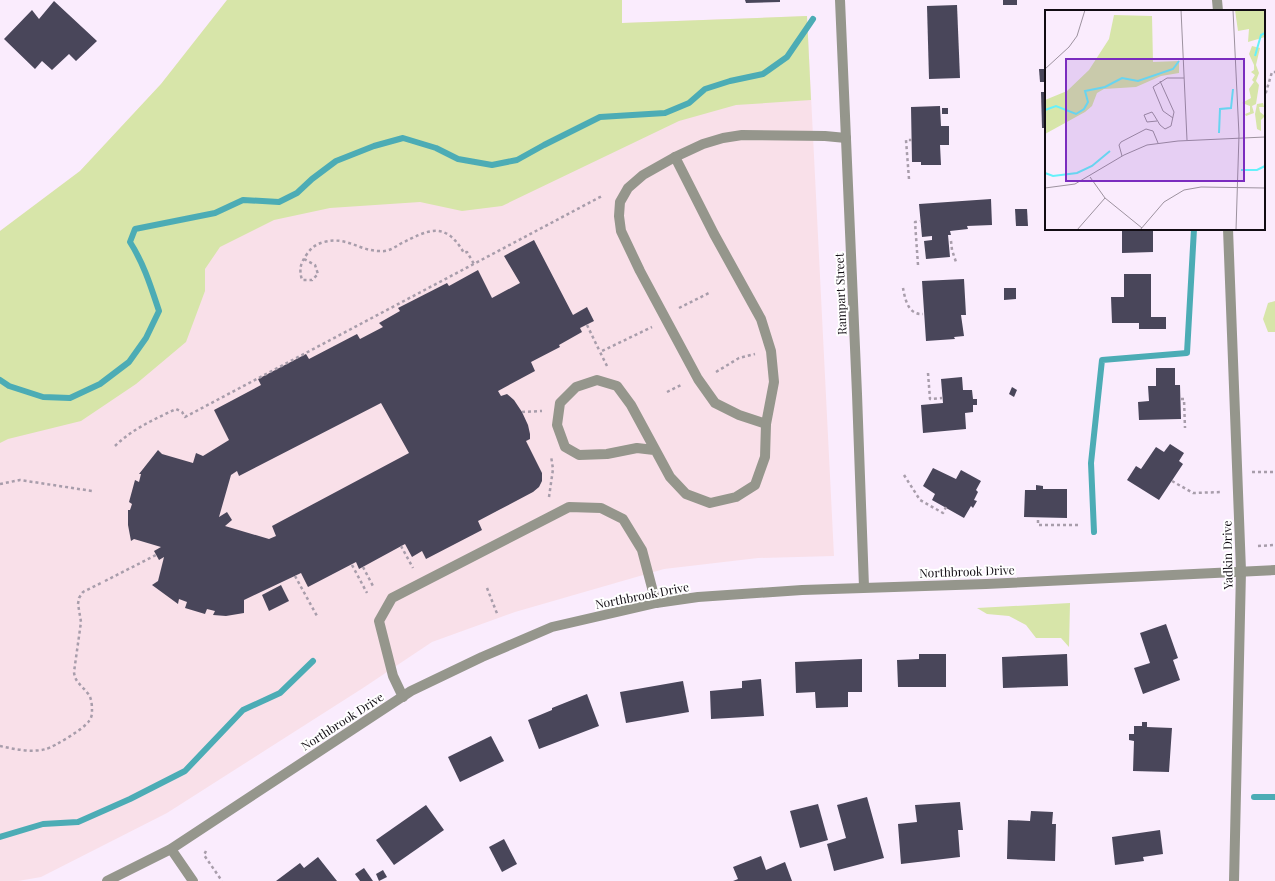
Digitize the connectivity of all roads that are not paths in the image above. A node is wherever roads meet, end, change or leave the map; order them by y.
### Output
1 (840, 0) edge
2 (1217, 0) edge
3 (1218, 10) edge
4 (846, 138) junction
5 (675, 157) junction
6 (1228, 230) edge
7 (766, 424) junction
8 (654, 450) junction
9 (1275, 570) edge
10 (1241, 571) junction
11 (864, 587) junction
12 (656, 603) junction
13 (403, 697) junction
14 (171, 848) junction
15 (107, 881) edge
16 (193, 881) edge
17 (1234, 881) edge

1 - 4 street, Rampart Street
2 - 3 street
4 - 5 street
4 - 11 street, Rampart Street
5 - 7 street
5 - 7 street
6 - 10 street, Yadkin Drive
7 - 8 street
8 - 8 street
9 - 10 street, Northbrook Drive
10 - 11 street, Northbrook Drive
10 - 17 street, Yadkin Drive
11 - 12 street, Northbrook Drive
12 - 13 street, Northbrook Drive
12 - 13 street
13 - 14 street, Northbrook Drive
14 - 15 street, Northbrook Drive
14 - 16 street

